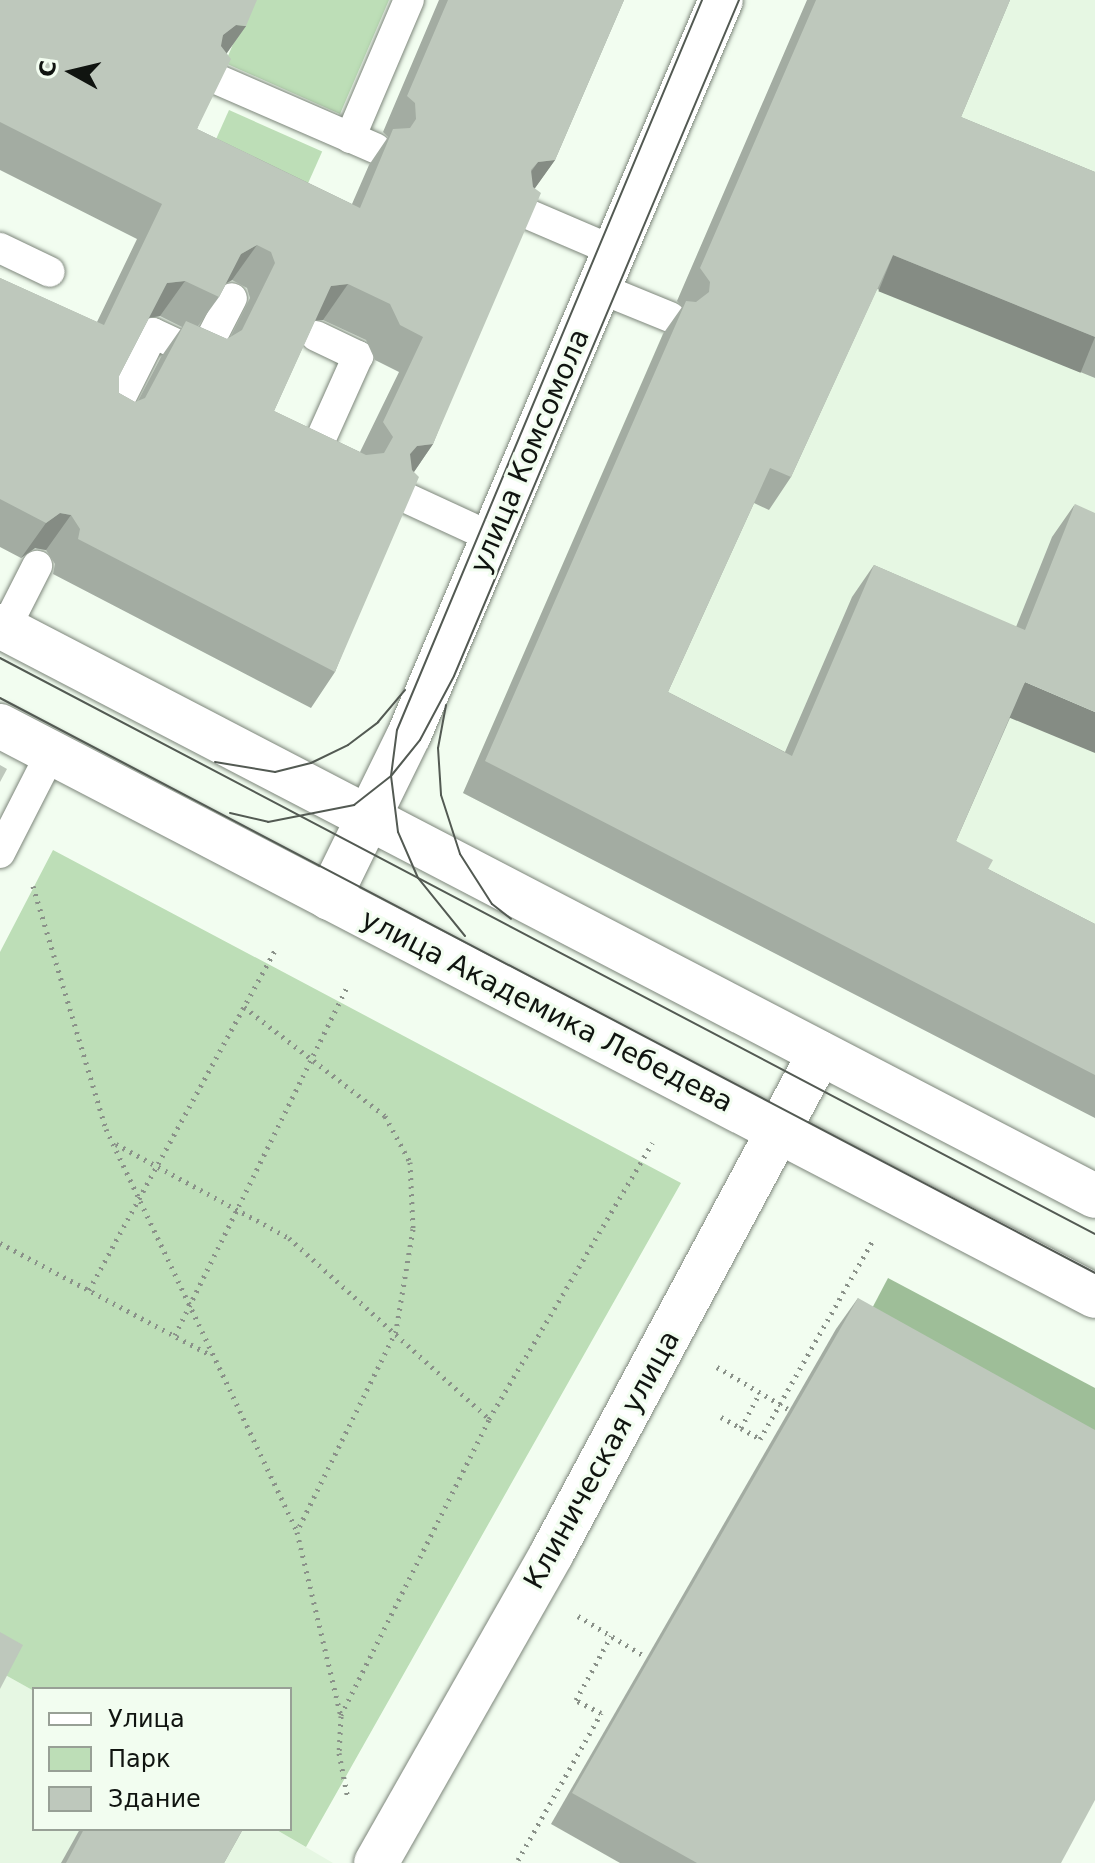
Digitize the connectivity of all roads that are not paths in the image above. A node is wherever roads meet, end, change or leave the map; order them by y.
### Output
1 (409, 0) edge
2 (721, 0) edge
3 (214, 78) edge
4 (523, 212) edge
5 (0, 248) edge
6 (607, 269) junction
7 (50, 272) dead end
8 (232, 298) edge
9 (670, 317) dead end
10 (316, 336) edge
11 (110, 419) edge
12 (350, 473) edge
13 (402, 496) edge
14 (493, 538) junction
15 (37, 566) edge
16 (3, 627) edge
17 (0, 726) edge
18 (51, 753) junction
19 (369, 818) junction
20 (0, 853) edge
21 (329, 898) junction
22 (820, 1053) junction
23 (778, 1131) junction
24 (1095, 1196) edge
25 (1095, 1296) edge
26 (383, 1852) edge

1 - 3 lane
2 - 6 main road, улица Комсомола
4 - 6 lane
5 - 7 lane
6 - 9 lane
6 - 14 main road, улица Комсомола
8 - 11 lane
10 - 12 lane
13 - 14 lane
14 - 19 main road, улица Комсомола
15 - 16 lane
16 - 19 main road
17 - 18 main road, улица Академика Лебедева
18 - 20 lane
18 - 21 main road, улица Академика Лебедева
19 - 21 main road, улица Комсомола
19 - 22 main road
21 - 23 main road, улица Академика Лебедева
22 - 23 main road, Клиническая улица
22 - 24 main road
23 - 25 main road, улица Академика Лебедева
23 - 26 main road, Клиническая улица

